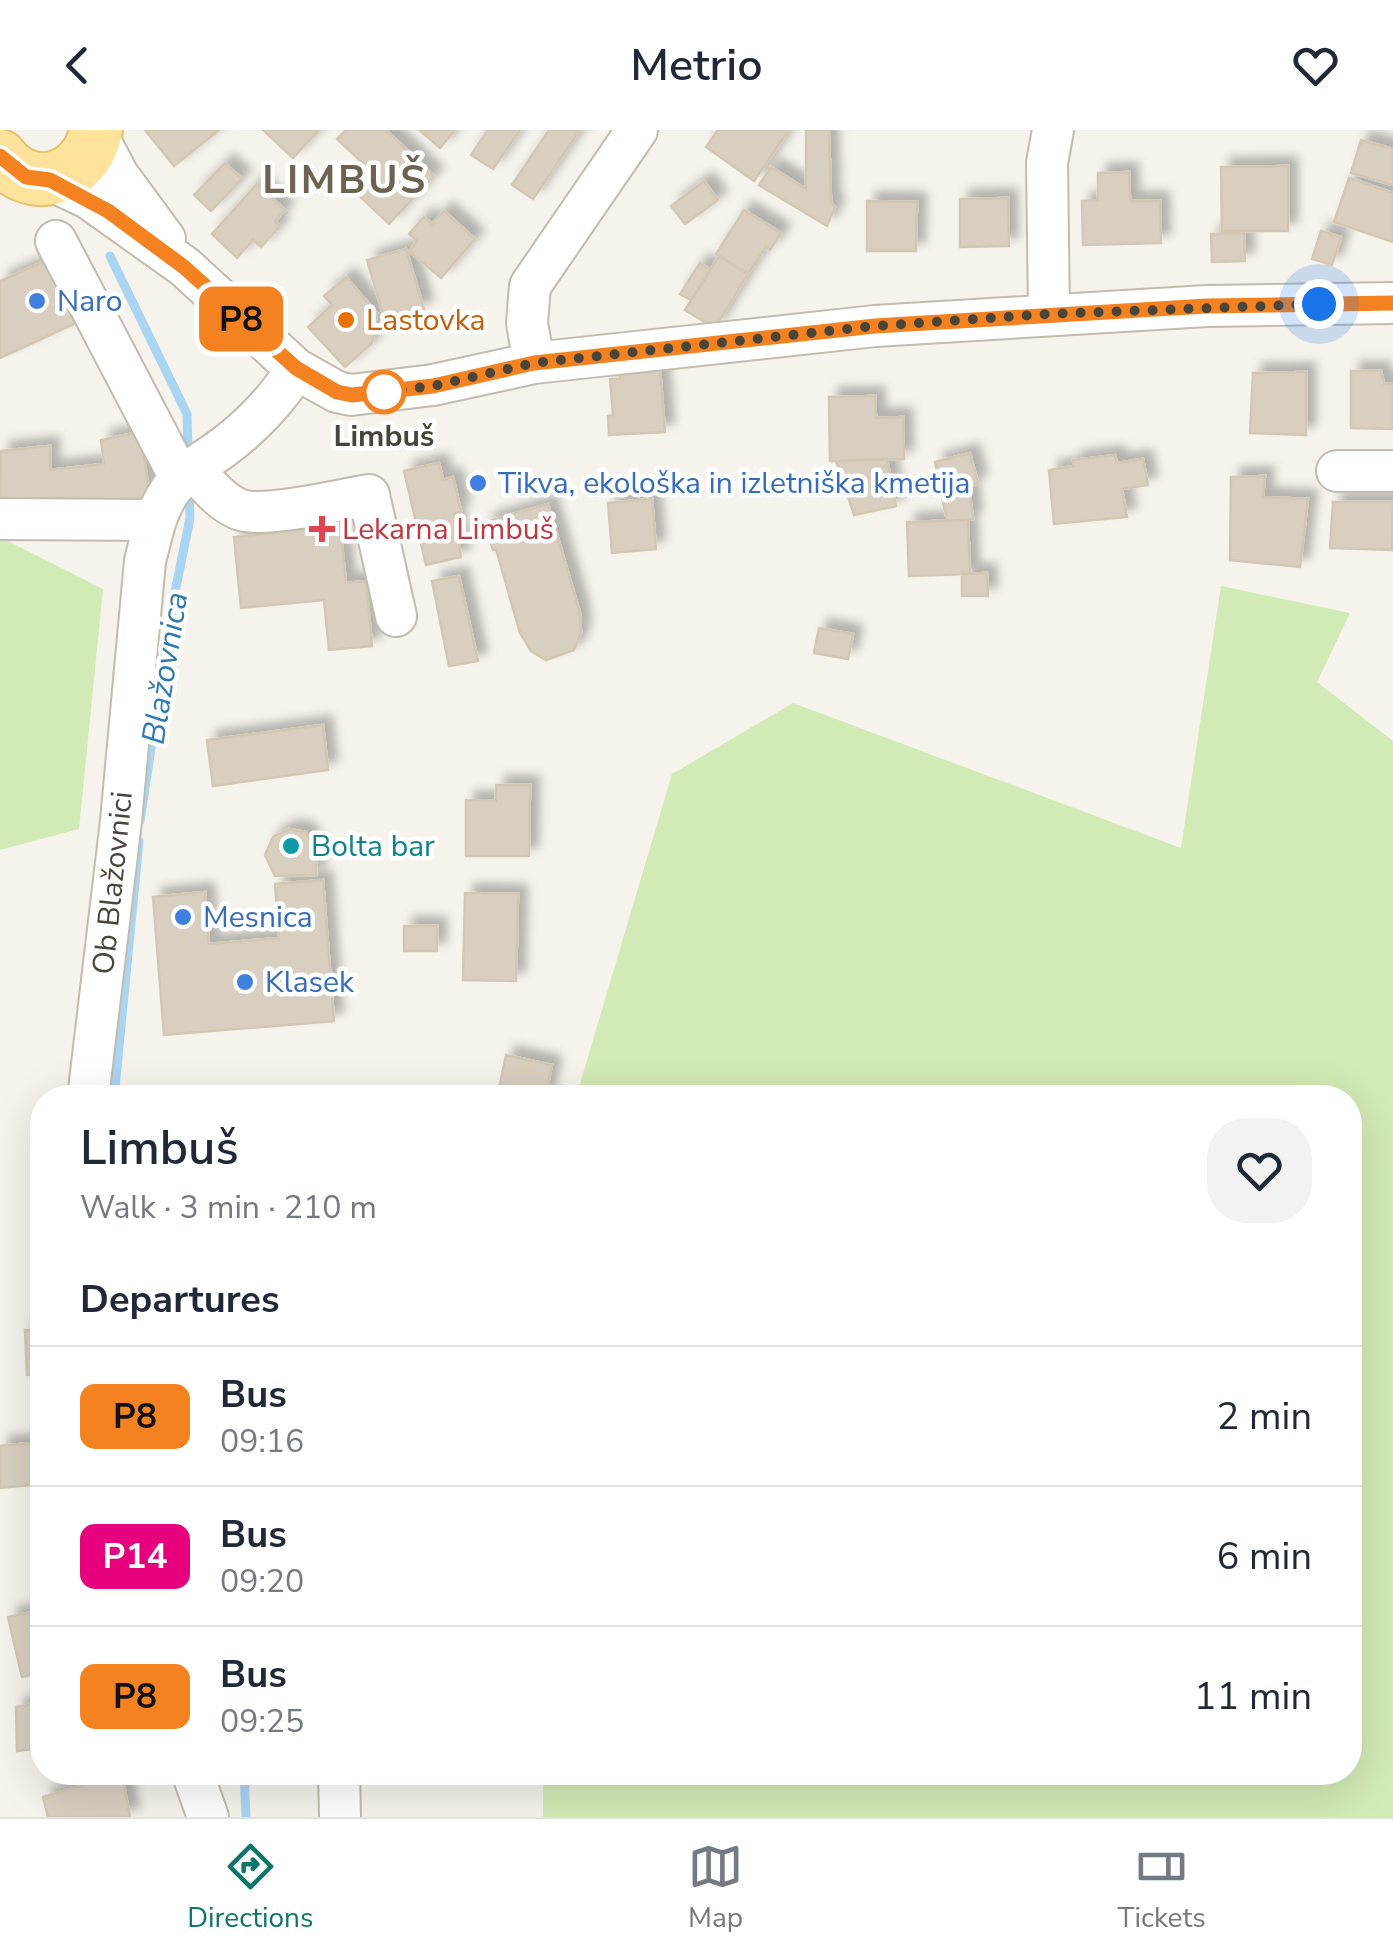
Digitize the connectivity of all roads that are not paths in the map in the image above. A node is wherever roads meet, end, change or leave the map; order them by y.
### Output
1 (637, 130) edge
2 (1053, 130) edge
3 (96, 132) edge
4 (22, 177) edge
5 (56, 241) dead end
6 (184, 267) junction
7 (1393, 303) edge
8 (1049, 314) junction
9 (534, 363) junction
10 (296, 368) junction
11 (1337, 471) dead end
12 (1393, 471) edge
13 (188, 482) junction
14 (0, 518) edge
15 (396, 616) dead end
16 (90, 1085) edge
17 (197, 1785) edge
18 (339, 1785) edge
19 (208, 1817) edge
20 (340, 1817) edge

1 - 9 street
2 - 8 street
3 - 4 main road
3 - 6 street
4 - 6 street
5 - 13 street
6 - 10 street
7 - 8 street
8 - 9 street
9 - 10 street
10 - 13 street
11 - 12 street
13 - 14 street
13 - 15 street
13 - 16 street, Ob Blažovnici
17 - 19 street
18 - 20 street

